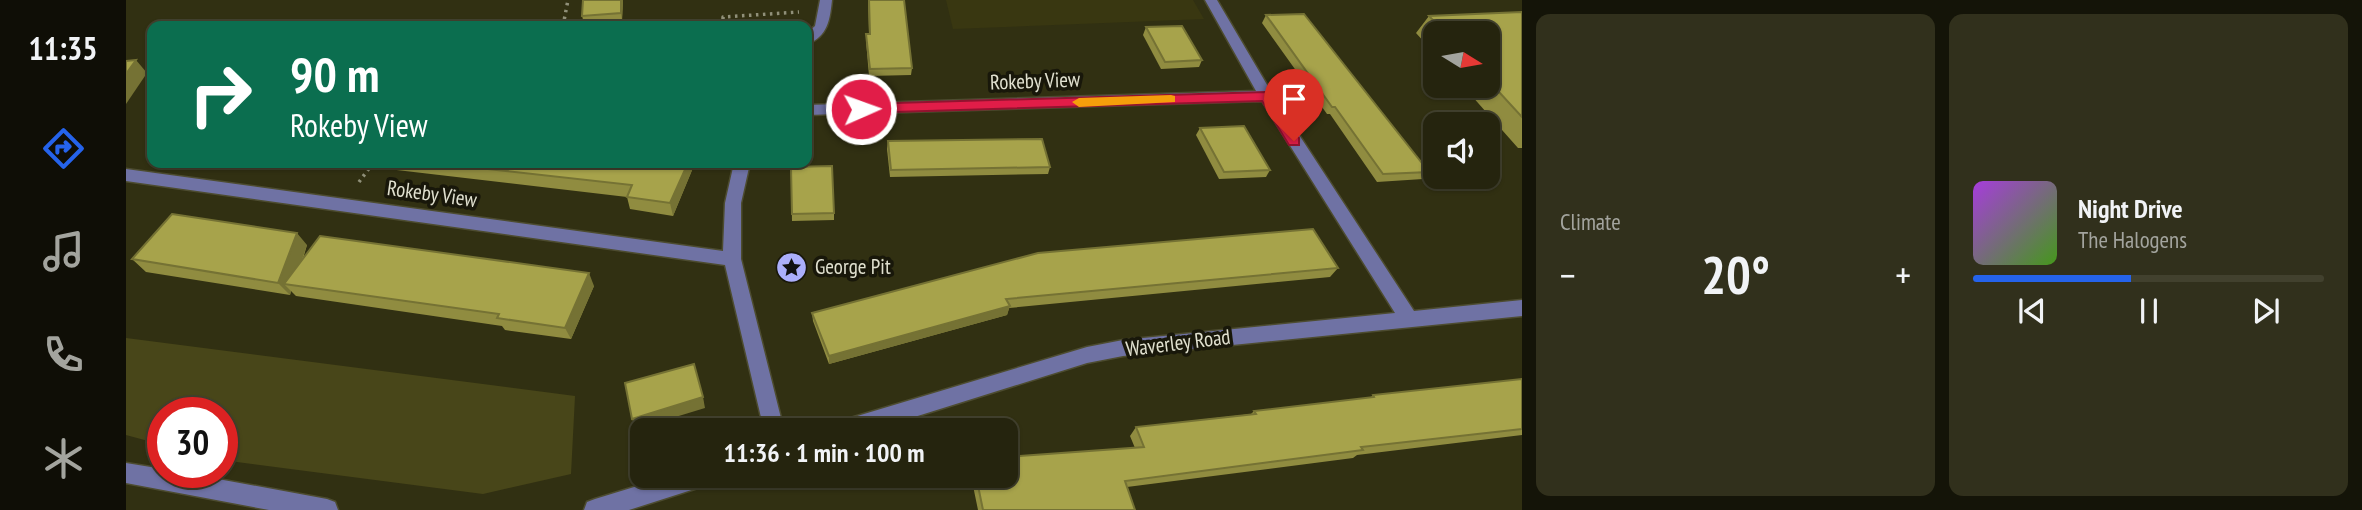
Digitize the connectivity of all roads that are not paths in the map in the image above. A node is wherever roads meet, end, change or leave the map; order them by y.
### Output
1 (1211, 0) edge
2 (825, 6) edge
3 (812, 36) edge
4 (1266, 96) junction
5 (812, 110) edge
6 (741, 168) edge
7 (126, 175) edge
8 (732, 259) junction
9 (1522, 308) edge
10 (1409, 319) junction
11 (771, 418) edge
12 (883, 418) edge
13 (126, 473) edge
14 (666, 488) edge
15 (327, 510) edge
16 (595, 510) edge

1 - 4 street
2 - 3 street
4 - 5 street, Rokeby View
4 - 10 street
6 - 8 street
7 - 8 street, Rokeby View
8 - 11 street
9 - 10 street, Waverley Road
10 - 12 street, Waverley Road
13 - 15 street
14 - 16 street

